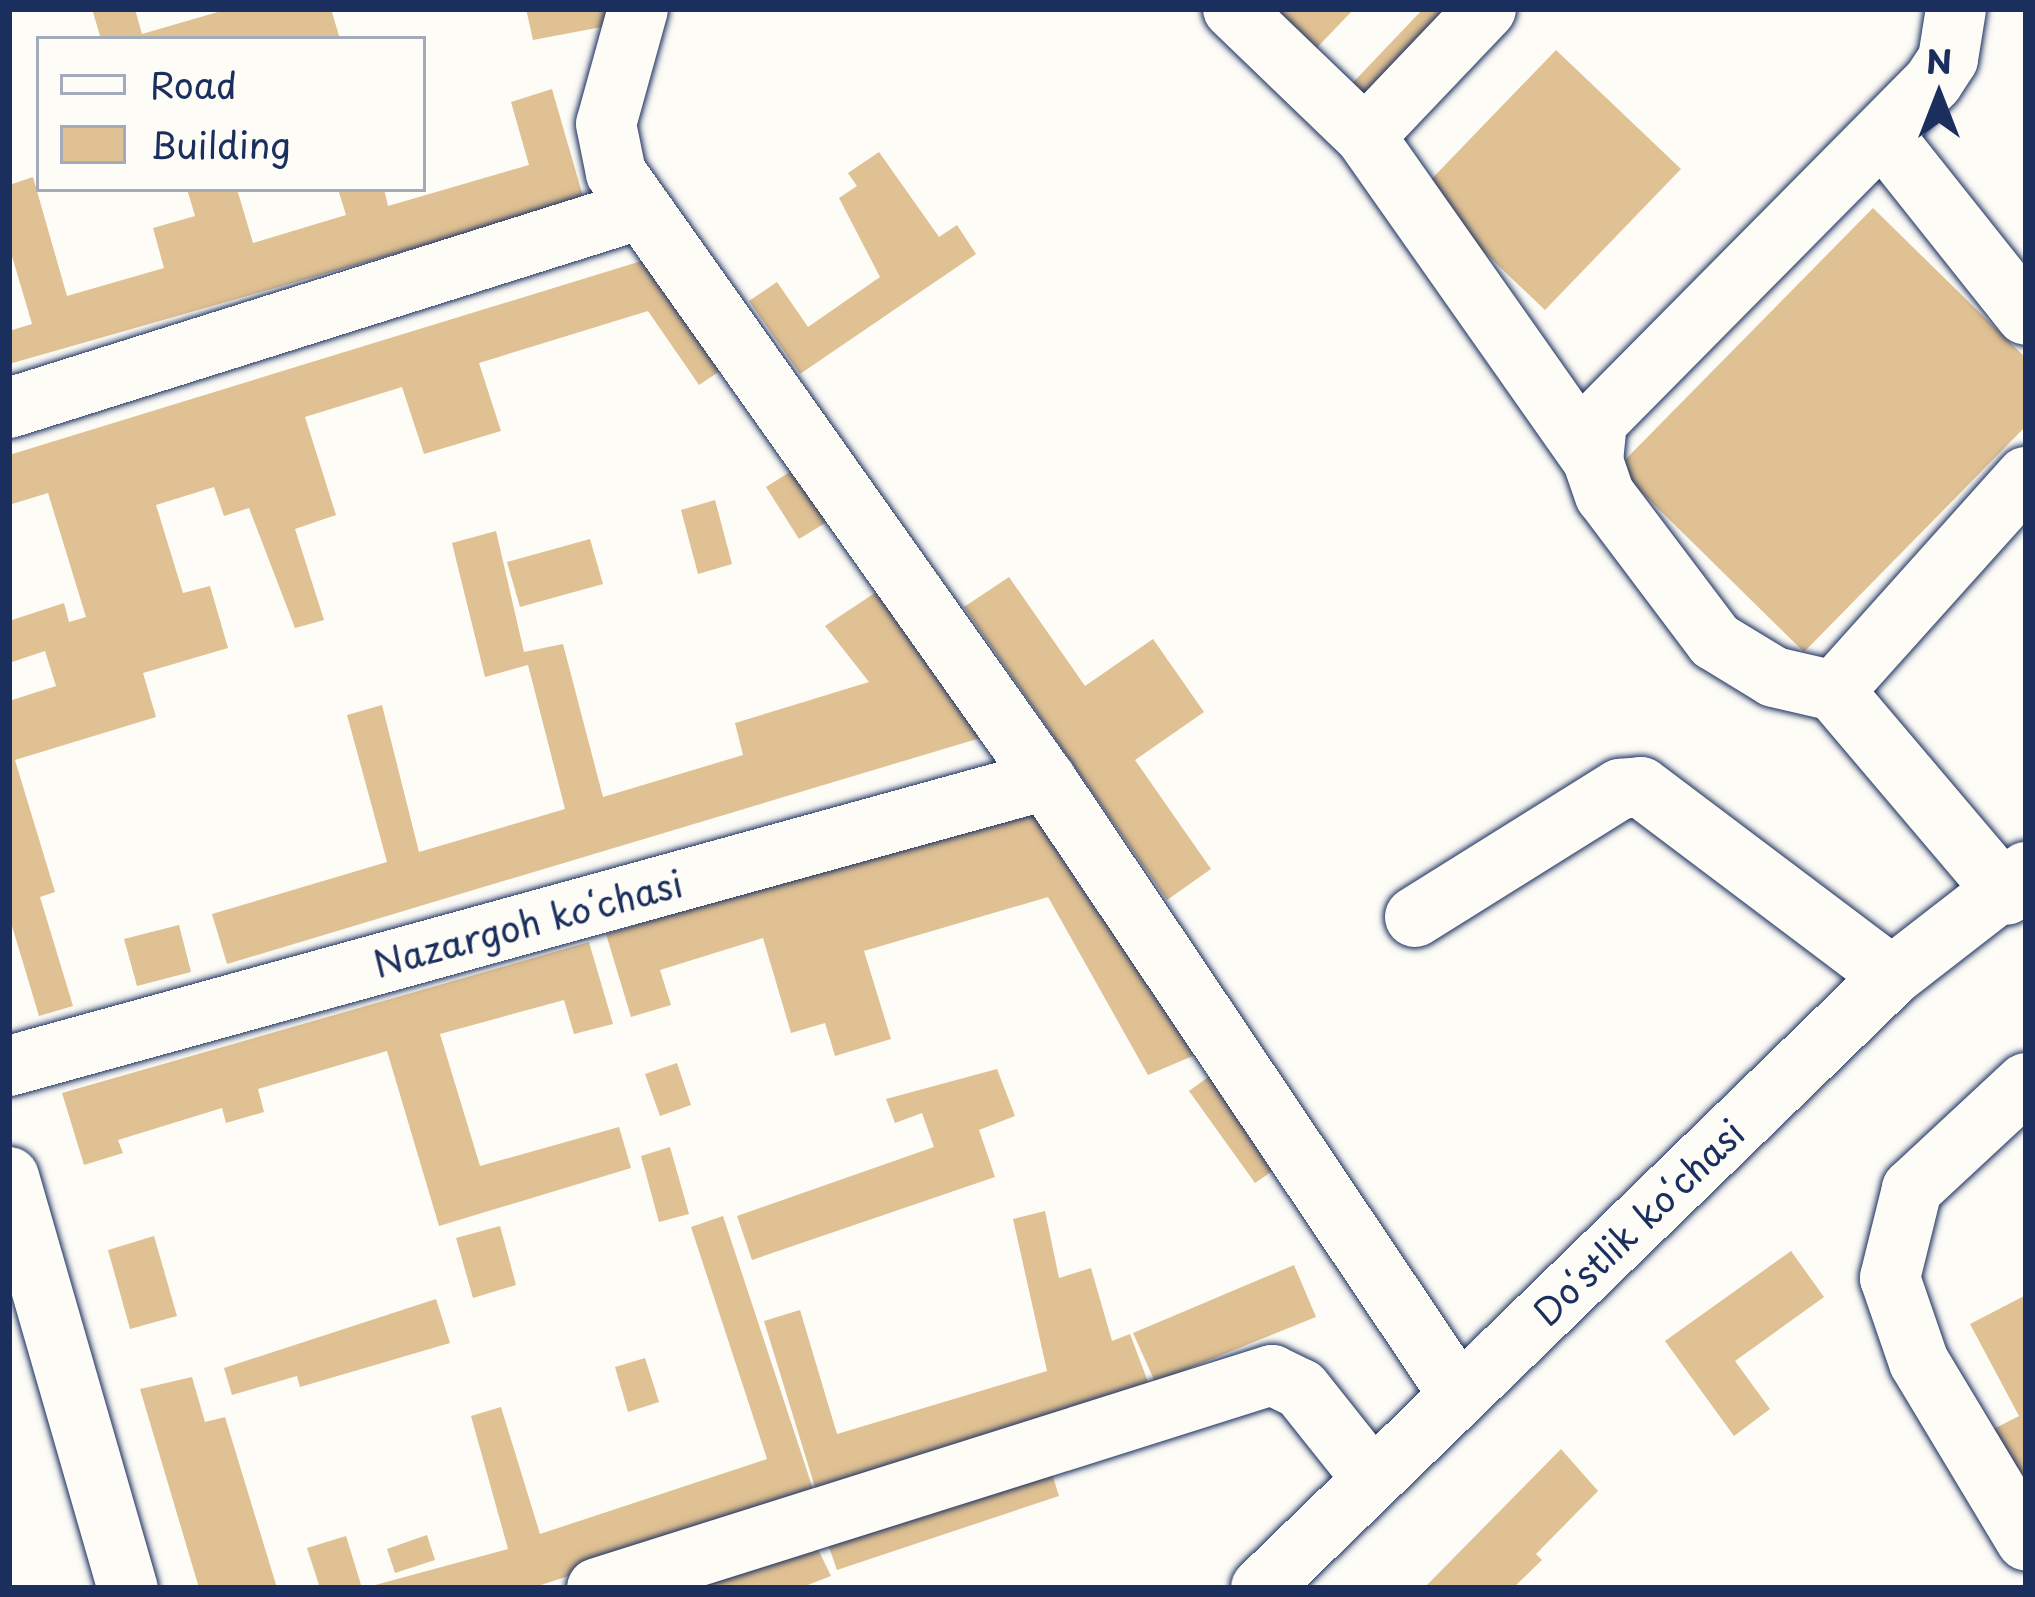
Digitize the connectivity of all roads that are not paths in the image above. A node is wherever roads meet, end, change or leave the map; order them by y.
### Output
1 (638, 9) edge
2 (1233, 9) edge
3 (1486, 9) edge
4 (1956, 9) edge
5 (1882, 134) junction
6 (1365, 136) junction
7 (638, 210) junction
8 (2026, 315) edge
9 (9, 408) edge
10 (1593, 461) junction
11 (2026, 477) edge
12 (1834, 691) junction
13 (1046, 779) junction
14 (2016, 883) edge
15 (1415, 917) dead end
16 (1892, 976) junction
17 (9, 1066) edge
18 (2026, 1083) edge
19 (9, 1177) edge
20 (1459, 1395) junction
21 (1371, 1477) junction
22 (2026, 1540) edge
23 (128, 1588) edge
24 (597, 1588) edge
25 (1261, 1588) edge

1 - 7 street
2 - 6 street
3 - 6 street
4 - 5 street
5 - 8 street
5 - 10 street
6 - 10 street
7 - 9 street
7 - 13 street
10 - 12 street
11 - 12 street
12 - 14 street
13 - 17 street, Nazargoh koʻchasi
13 - 20 street
14 - 16 street, Doʻstlik koʻchasi
15 - 16 street
16 - 20 street, Doʻstlik koʻchasi
18 - 22 street
19 - 23 street
20 - 21 street, Doʻstlik koʻchasi
21 - 24 street
21 - 25 street, Doʻstlik koʻchasi

